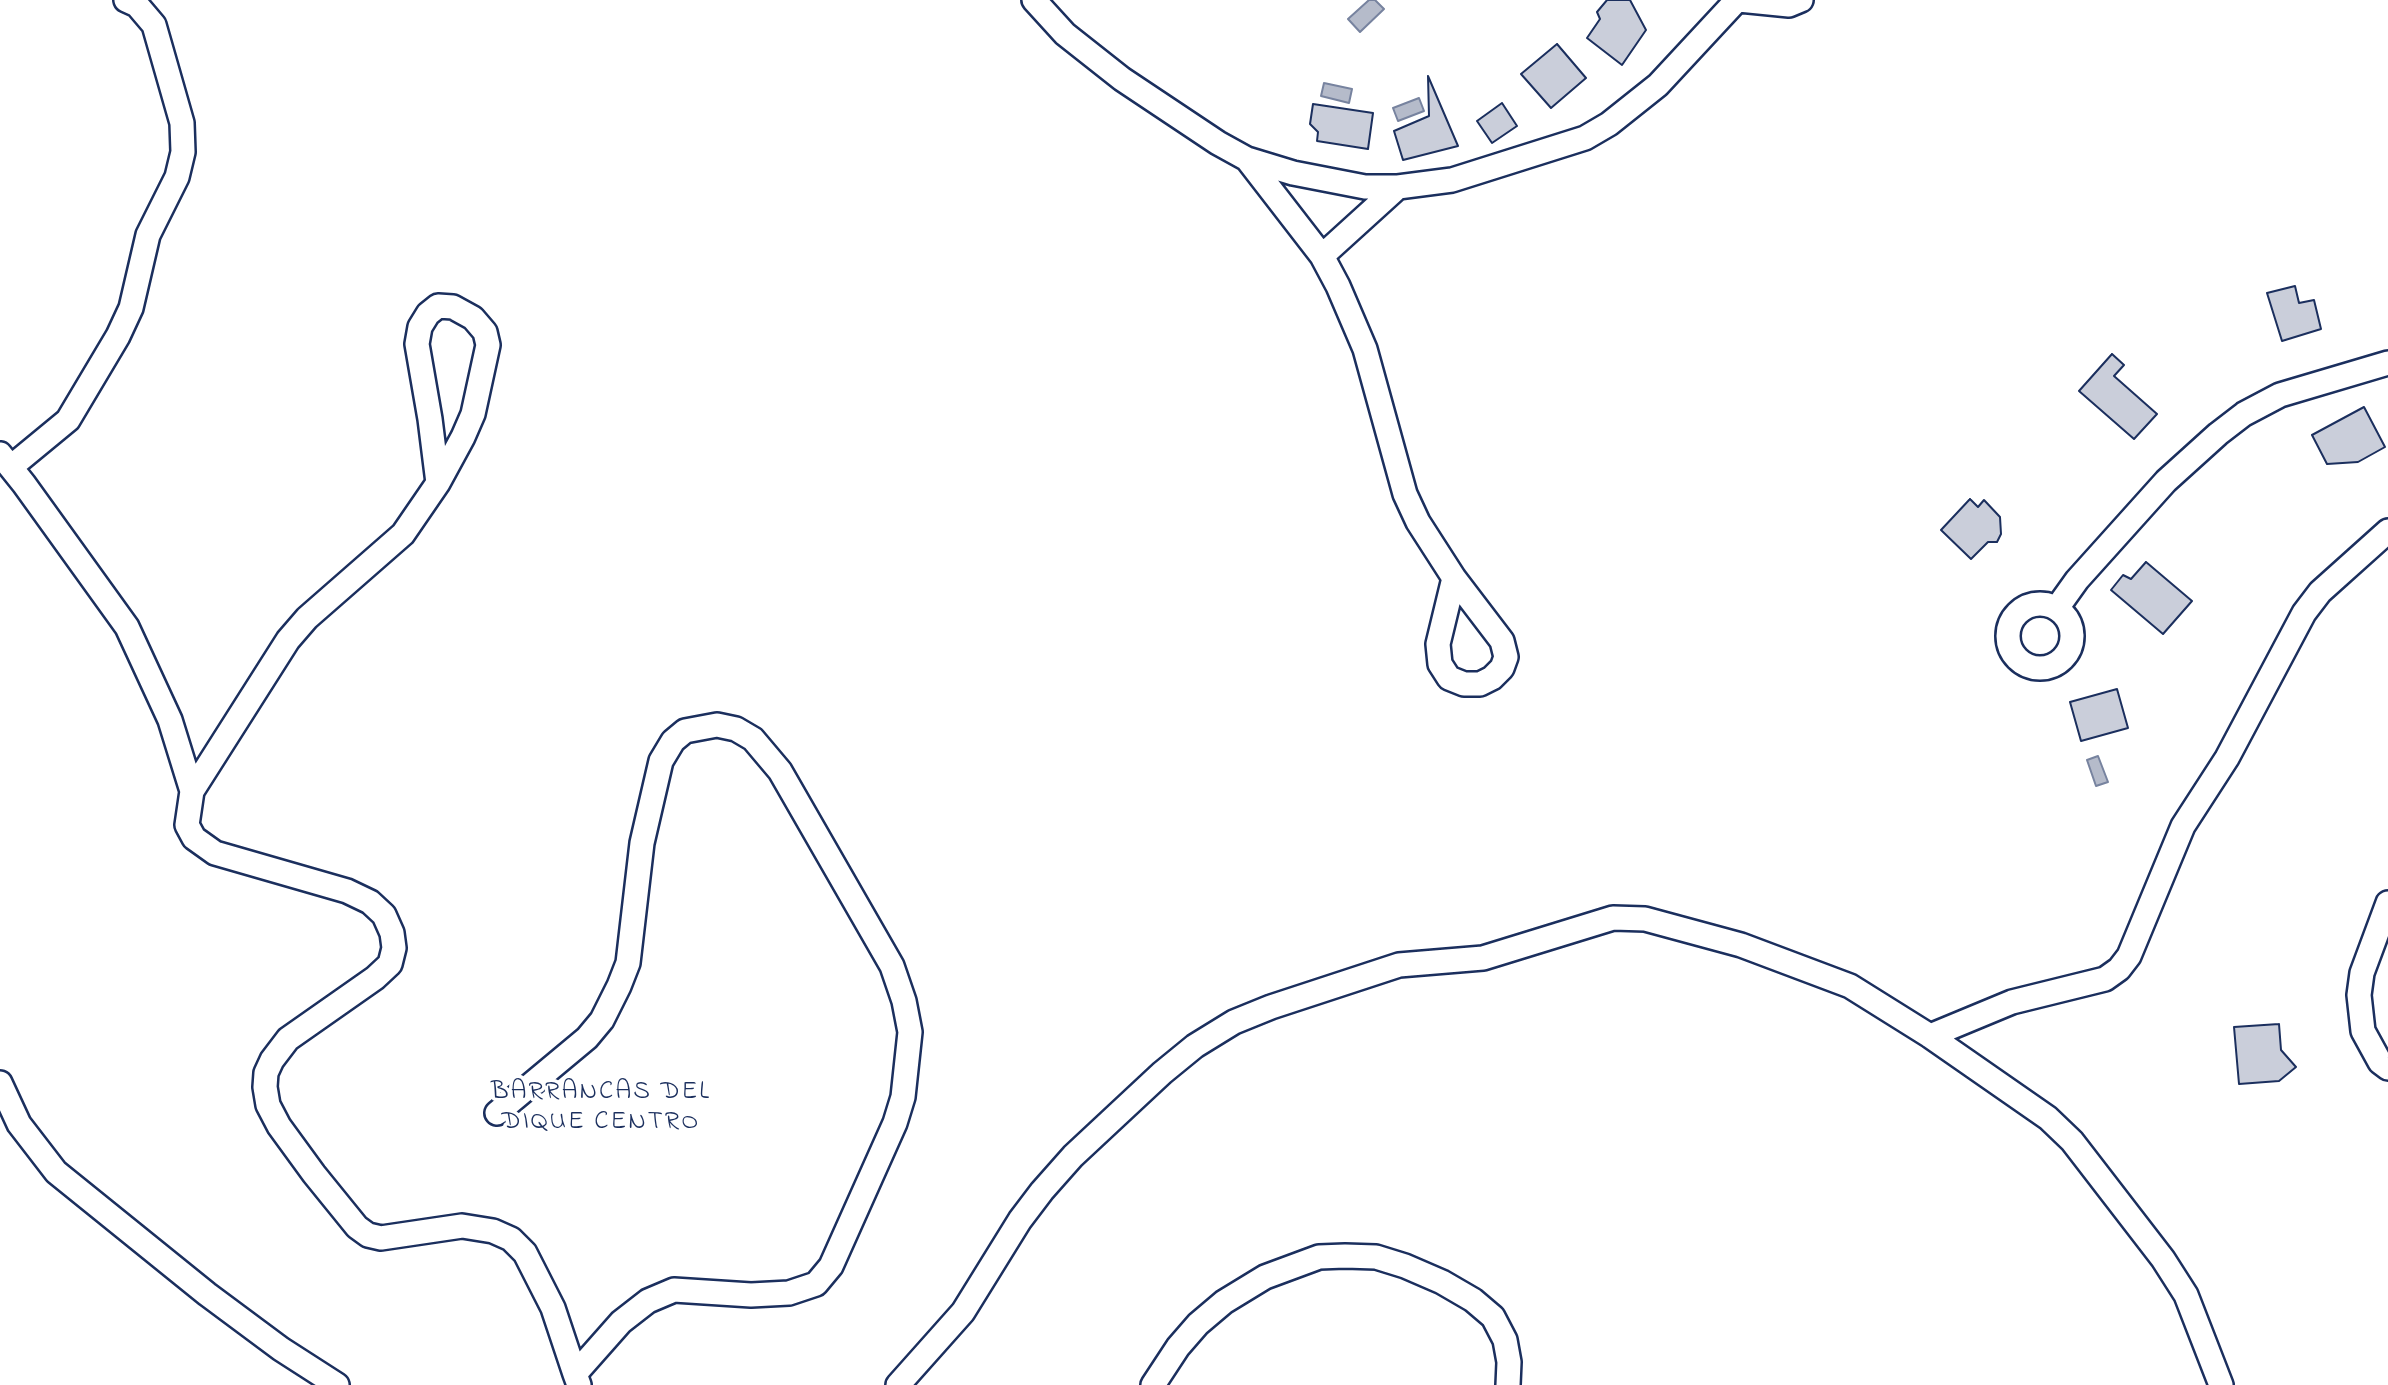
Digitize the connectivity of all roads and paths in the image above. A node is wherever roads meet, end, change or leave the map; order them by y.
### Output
1 (126, 0) edge
2 (1034, 0) edge
3 (1738, 0) edge
4 (1801, 0) edge
5 (1247, 159) junction
6 (1398, 187) junction
7 (1322, 257) junction
8 (2388, 363) edge
9 (6, 460) edge
10 (438, 482) junction
11 (2388, 531) edge
12 (1454, 578) dead end
13 (2057, 608) dead end
14 (192, 791) junction
15 (2388, 903) edge
16 (1930, 1036) junction
17 (2388, 1068) edge
18 (0, 1083) edge
19 (497, 1113) dead end
20 (577, 1380) edge
21 (337, 1385) edge
22 (898, 1385) edge
23 (1153, 1385) edge
24 (1508, 1385) edge
25 (2221, 1385) edge

1 - 9 street
2 - 5 street
3 - 4 street
3 - 6 street
5 - 6 street
5 - 7 street
6 - 7 street
7 - 12 street
8 - 13 street
9 - 14 street
10 - 10 street
10 - 14 street
11 - 16 street
14 - 20 street
15 - 17 street
16 - 22 street
16 - 25 street
18 - 21 street
19 - 20 street
23 - 24 street

